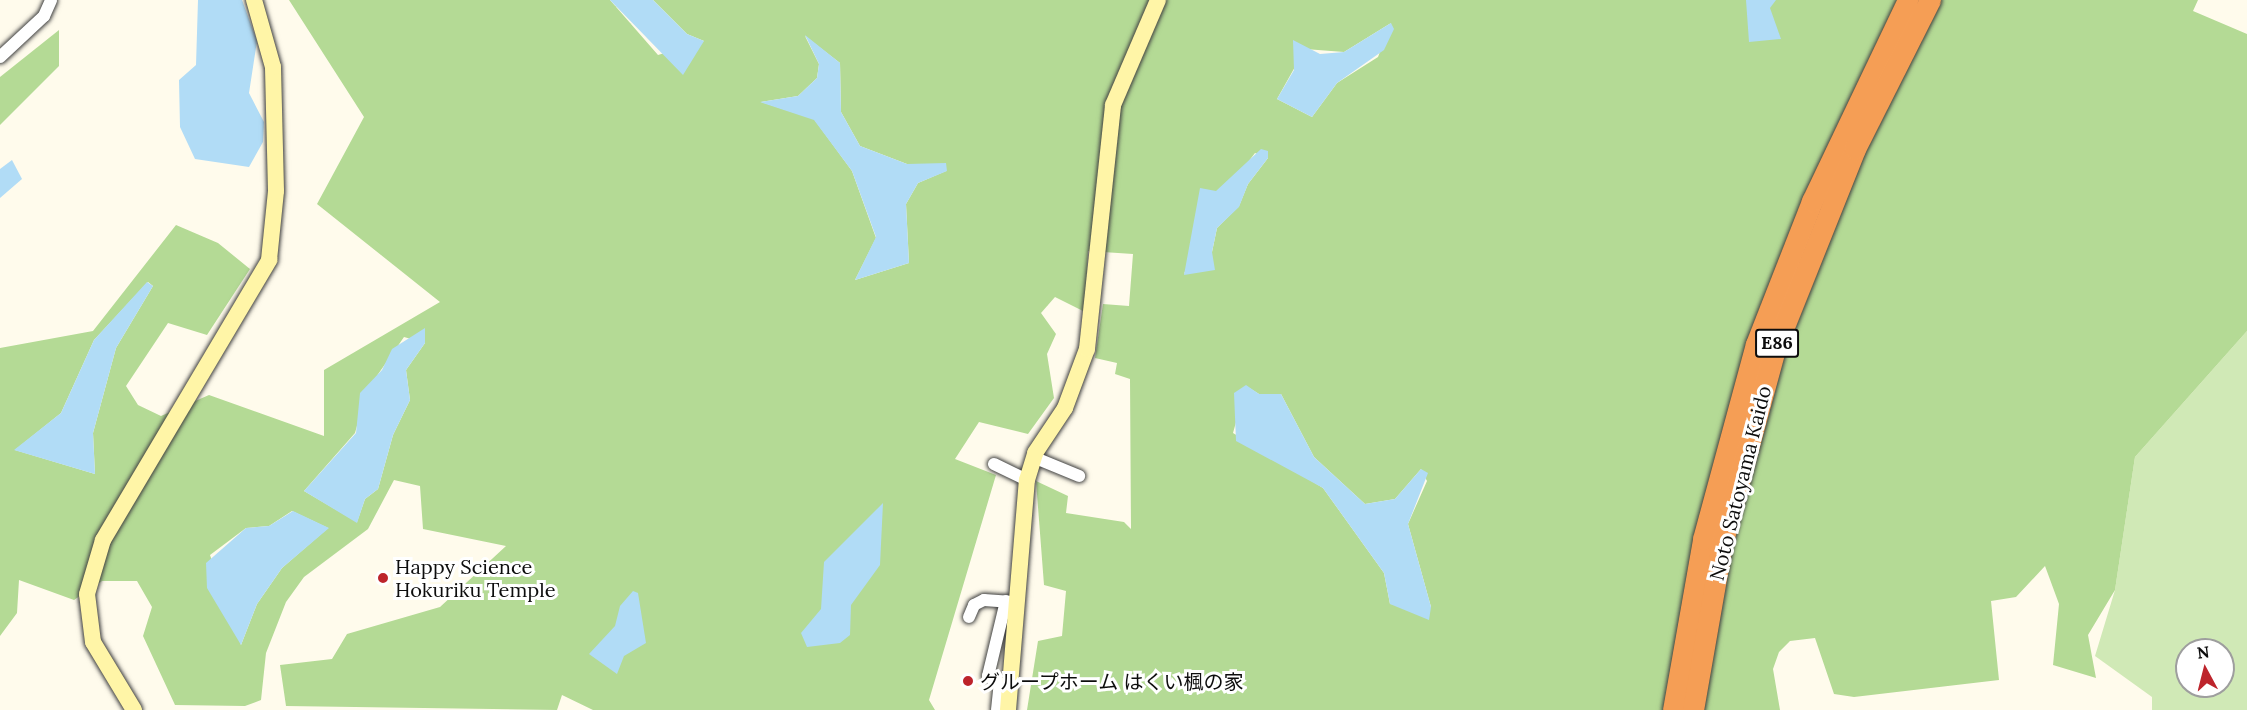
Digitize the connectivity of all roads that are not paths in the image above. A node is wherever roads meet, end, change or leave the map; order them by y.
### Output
1 (51, 0) edge
2 (254, 0) edge
3 (1158, 0) edge
4 (1908, 0) edge
5 (1930, 0) edge
6 (0, 57) edge
7 (1033, 457) junction
8 (994, 464) dead end
9 (1079, 476) dead end
10 (1027, 480) junction
11 (1012, 602) junction
12 (969, 617) dead end
13 (134, 710) edge
14 (997, 710) edge
15 (1008, 710) edge
16 (1673, 710) edge
17 (1693, 710) edge

1 - 6 street
2 - 13 street
3 - 7 street
4 - 16 highway, Noto Satoyama Kaido / E86
5 - 17 highway, Noto Satoyama Kaido / E86
7 - 9 street
7 - 10 street
8 - 10 street
10 - 11 street
11 - 12 street
11 - 14 street
11 - 15 street

